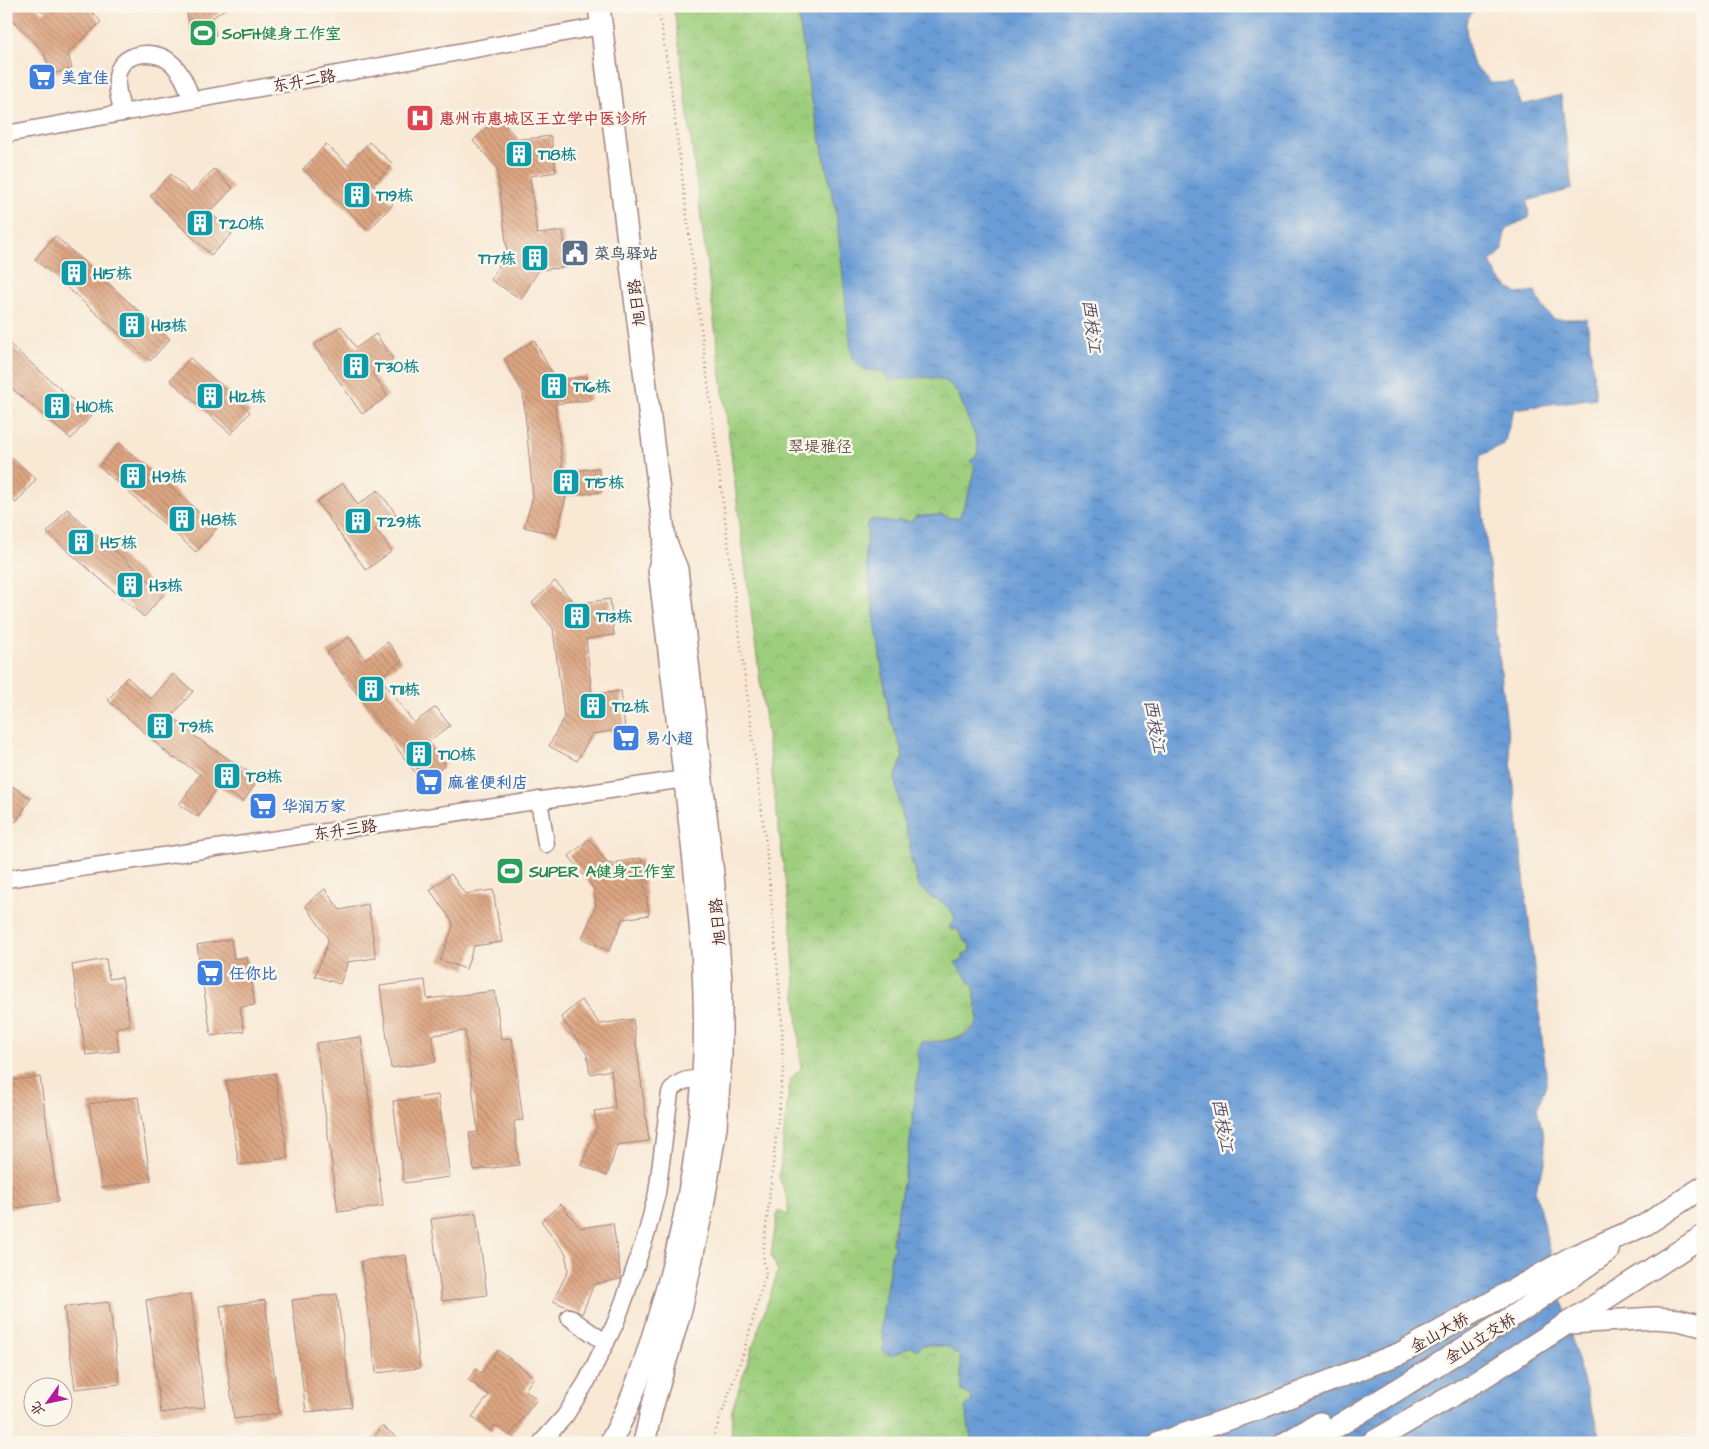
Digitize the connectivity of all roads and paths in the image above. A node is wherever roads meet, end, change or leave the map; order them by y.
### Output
1 (658, 6) edge
2 (601, 16) edge
3 (192, 100) junction
4 (123, 113) junction
5 (6, 134) edge
6 (665, 540) junction
7 (684, 779) junction
8 (539, 800) junction
9 (546, 844) dead end
10 (6, 879) edge
11 (702, 1080) junction
12 (1703, 1186) edge
13 (1644, 1225) junction
14 (1703, 1236) edge
15 (569, 1317) dead end
16 (1568, 1323) junction
17 (1703, 1326) edge
18 (606, 1342) junction
19 (1389, 1396) junction
20 (541, 1443) edge
21 (610, 1443) edge
22 (644, 1443) edge
23 (710, 1443) edge
24 (1159, 1443) edge
25 (1285, 1443) edge
26 (1309, 1443) edge
27 (1371, 1443) edge

1 - 23 path
2 - 3 street, 东升二路
2 - 6 main road, 旭日路
3 - 4 street, 东升二路
3 - 4 street
4 - 5 street, 东升二路
6 - 7 main road, 旭日路
6 - 22 main road, 旭日路
7 - 8 street, 东升三路
7 - 11 main road, 旭日路
8 - 9 street
8 - 10 street, 东升三路
11 - 18 street
11 - 21 main road, 旭日路
12 - 13 main road, 金山大桥
13 - 19 main road, 金山立交桥
13 - 24 main road, 金山大桥
14 - 16 main road
15 - 18 street
16 - 17 main road
16 - 27 main road
18 - 20 street
19 - 25 main road
19 - 26 main road, 金山立交桥

